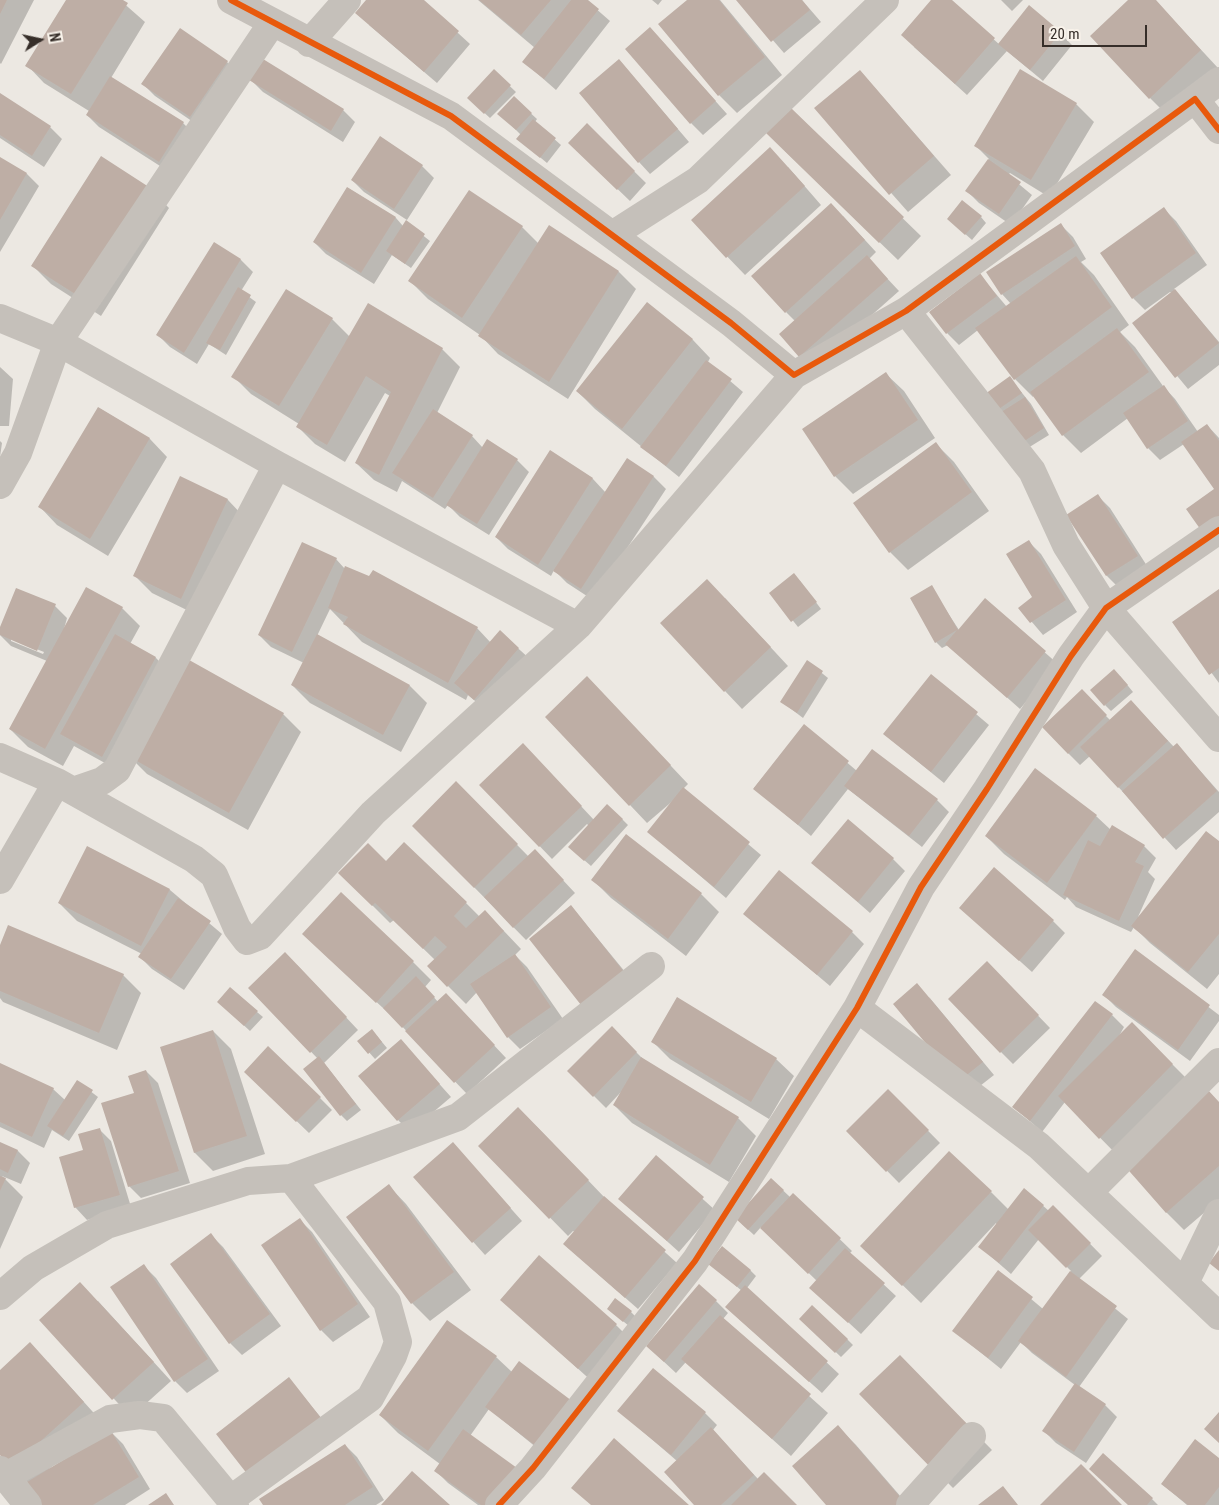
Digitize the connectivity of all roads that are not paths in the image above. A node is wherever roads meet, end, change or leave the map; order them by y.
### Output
1 (231, 0) edge
2 (347, 0) edge
3 (885, 0) edge
4 (272, 23) junction
5 (309, 43) junction
6 (1219, 81) edge
7 (1195, 99) junction
8 (1219, 130) edge
9 (612, 235) junction
10 (906, 311) junction
11 (0, 318) edge
12 (58, 342) junction
13 (794, 375) junction
14 (277, 465) junction
15 (0, 485) edge
16 (1219, 530) edge
17 (1106, 608) junction
18 (578, 626) junction
19 (1219, 738) edge
20 (0, 757) edge
21 (65, 787) junction
22 (0, 880) edge
23 (651, 966) dead end
24 (857, 1008) junction
25 (1219, 1062) edge
26 (291, 1178) junction
27 (1089, 1192) junction
28 (1219, 1213) edge
29 (1185, 1283) junction
30 (0, 1296) edge
31 (1219, 1316) edge
32 (972, 1436) dead end
33 (3, 1473) edge
34 (233, 1502) edge
35 (28, 1505) edge
36 (499, 1505) edge
37 (910, 1505) edge

1 - 4 street
2 - 5 street
3 - 9 street
4 - 5 street
4 - 12 street
5 - 9 street
6 - 7 street
7 - 8 street
7 - 10 street
9 - 13 street
10 - 13 street
10 - 17 street
11 - 12 street
12 - 14 street
12 - 15 street
13 - 18 street
14 - 18 street
14 - 21 street
16 - 17 street
17 - 19 street
17 - 24 street
18 - 21 street
20 - 21 street
21 - 22 street
23 - 26 street
24 - 27 street
24 - 36 street
25 - 27 street
26 - 30 street
26 - 34 street
27 - 29 street
28 - 29 street
29 - 31 street
32 - 37 street
33 - 34 street
33 - 35 street

